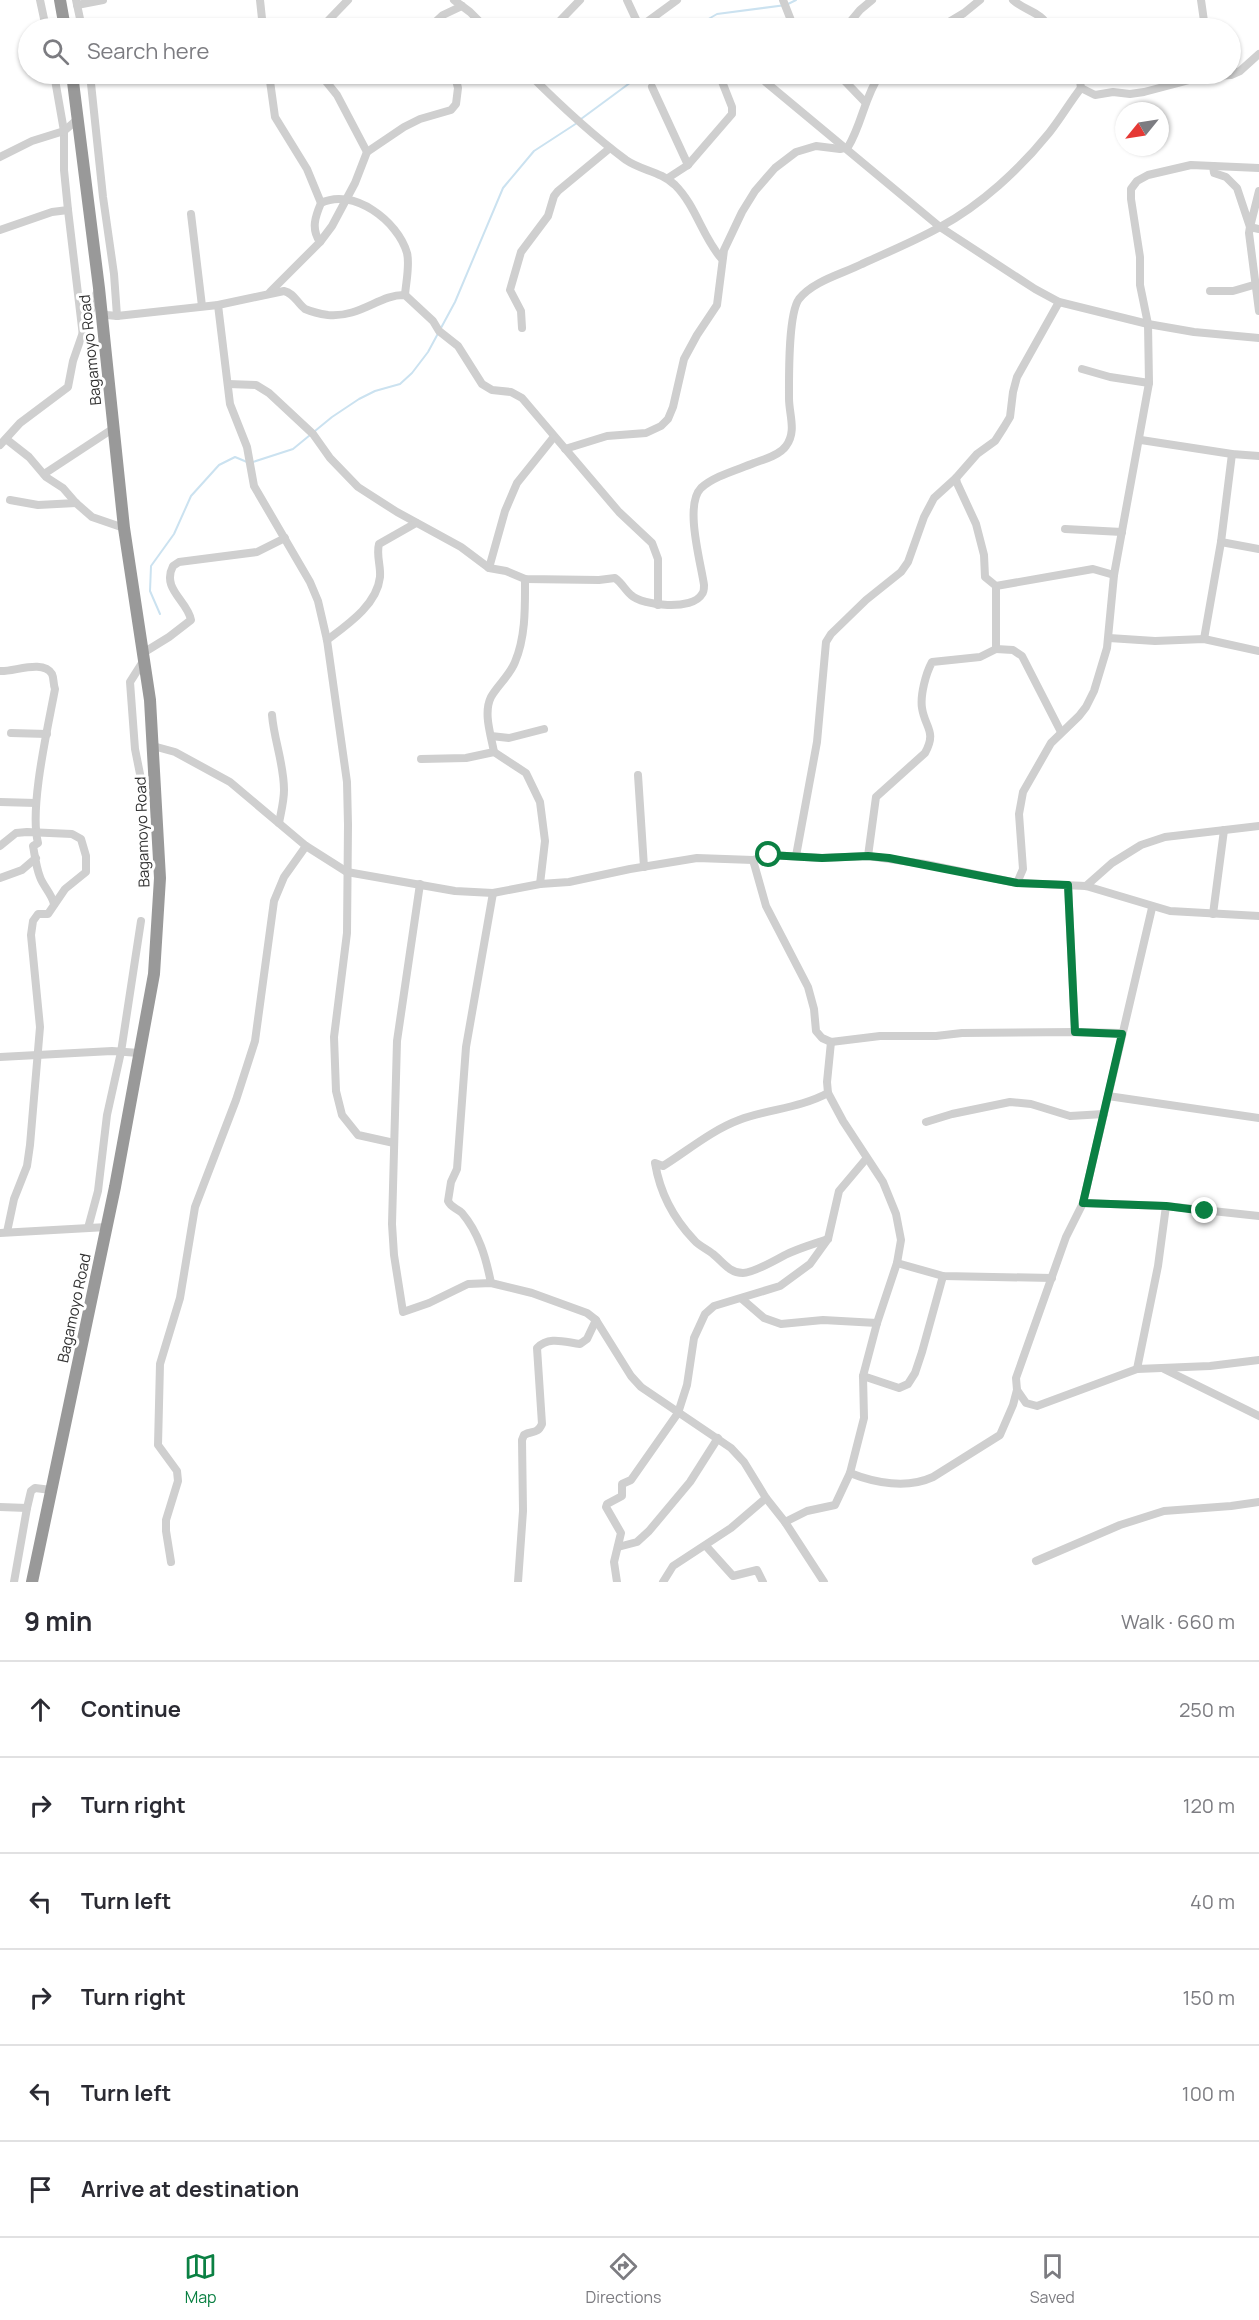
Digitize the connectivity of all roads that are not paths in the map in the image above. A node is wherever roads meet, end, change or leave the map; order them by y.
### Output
1 (40, 0) edge
2 (60, 0) edge
3 (103, 0) edge
4 (260, 0) edge
5 (348, 0) edge
6 (454, 0) edge
7 (580, 0) edge
8 (627, 0) edge
9 (677, 0) edge
10 (783, 0) edge
11 (872, 0) edge
12 (980, 0) edge
13 (1013, 0) edge
14 (1201, 0) edge
15 (76, 2) edge
16 (462, 6) junction
17 (44, 18) edge
18 (63, 18) edge
19 (80, 18) edge
20 (262, 18) edge
21 (331, 18) edge
22 (440, 18) edge
23 (475, 18) edge
24 (563, 18) edge
25 (635, 18) edge
26 (653, 18) edge
27 (791, 18) edge
28 (853, 18) edge
29 (956, 18) edge
30 (1042, 18) edge
31 (1204, 18) edge
32 (1259, 54) edge
33 (1241, 70) edge
34 (56, 84) edge
35 (74, 84) edge
36 (91, 84) edge
37 (270, 84) edge
38 (328, 84) edge
39 (457, 84) edge
40 (539, 84) edge
41 (723, 84) edge
42 (768, 84) edge
43 (847, 84) edge
44 (874, 84) edge
45 (1080, 84) edge
46 (1172, 84) edge
47 (652, 87) dead end
48 (1081, 88) junction
49 (864, 102) junction
50 (79, 118) junction
51 (64, 131) junction
52 (610, 148) junction
53 (847, 148) junction
54 (367, 152) junction
55 (0, 157) edge
56 (688, 165) junction
57 (1213, 166) junction
58 (1259, 169) edge
59 (668, 178) junction
60 (1259, 191) edge
61 (346, 198) junction
62 (321, 203) junction
63 (68, 210) junction
64 (191, 214) dead end
65 (940, 227) junction
66 (1250, 227) junction
67 (1259, 229) edge
68 (0, 230) edge
69 (320, 242) junction
70 (722, 258) junction
71 (1257, 284) junction
72 (99, 288) junction
73 (1210, 291) dead end
74 (270, 292) junction
75 (405, 295) junction
76 (1059, 302) junction
77 (218, 305) junction
78 (202, 306) junction
79 (1259, 311) edge
80 (101, 312) junction
81 (117, 316) junction
82 (1148, 324) junction
83 (522, 328) dead end
84 (82, 336) junction
85 (1259, 338) edge
86 (1082, 369) dead end
87 (1149, 383) junction
88 (228, 384) junction
89 (114, 428) junction
90 (553, 438) junction
91 (1141, 440) junction
92 (3, 442) edge
93 (565, 449) junction
94 (1232, 454) junction
95 (1259, 456) edge
96 (44, 474) junction
97 (956, 478) junction
98 (10, 500) dead end
99 (76, 503) junction
100 (416, 523) junction
101 (124, 528) junction
102 (1065, 529) dead end
103 (1122, 532) junction
104 (285, 538) junction
105 (1221, 542) junction
106 (1259, 549) edge
107 (489, 568) junction
108 (1114, 575) junction
109 (525, 579) junction
110 (996, 586) junction
111 (658, 605) junction
112 (1109, 638) junction
113 (1204, 639) junction
114 (327, 640) junction
115 (996, 649) junction
116 (1259, 651) edge
117 (144, 657) junction
118 (0, 672) edge
119 (272, 715) dead end
120 (544, 729) dead end
121 (1061, 732) junction
122 (10, 733) dead end
123 (47, 734) junction
124 (491, 736) junction
125 (153, 746) junction
126 (494, 752) junction
127 (421, 759) dead end
128 (638, 775) dead end
129 (155, 782) junction
130 (142, 784) junction
131 (0, 802) edge
132 (36, 803) junction
133 (279, 823) junction
134 (1259, 825) edge
135 (1224, 830) junction
136 (35, 832) junction
137 (0, 846) edge
138 (306, 846) junction
139 (796, 856) junction
140 (868, 856) junction
141 (36, 858) junction
142 (753, 860) junction
143 (644, 867) junction
144 (346, 872) junction
145 (0, 878) edge
146 (143, 880) dead end
147 (1017, 883) junction
148 (420, 884) junction
149 (540, 884) junction
150 (1068, 885) junction
151 (1086, 886) junction
152 (493, 893) junction
153 (54, 904) junction
154 (1152, 908) junction
155 (1213, 914) junction
156 (1259, 916) edge
157 (141, 921) dead end
158 (1075, 1032) junction
159 (1122, 1034) junction
160 (831, 1042) junction
161 (121, 1052) junction
162 (139, 1053) junction
163 (37, 1054) junction
164 (0, 1057) edge
165 (828, 1093) junction
166 (1108, 1096) junction
167 (1104, 1114) junction
168 (1259, 1118) edge
169 (926, 1122) dead end
170 (394, 1143) junction
171 (866, 1159) junction
172 (1083, 1203) junction
173 (1166, 1206) junction
174 (1259, 1216) edge
175 (107, 1227) junction
176 (88, 1228) junction
177 (4, 1233) edge
178 (828, 1239) junction
179 (897, 1263) junction
180 (943, 1276) junction
181 (1052, 1278) junction
182 (491, 1283) junction
183 (742, 1299) junction
184 (596, 1320) junction
185 (877, 1323) junction
186 (1259, 1360) edge
187 (1162, 1368) junction
188 (1137, 1369) junction
189 (863, 1376) junction
190 (1017, 1390) junction
191 (678, 1413) junction
192 (1259, 1416) edge
193 (718, 1438) junction
194 (850, 1473) junction
195 (51, 1490) junction
196 (766, 1498) junction
197 (1259, 1502) edge
198 (0, 1507) edge
199 (27, 1508) junction
200 (785, 1522) junction
201 (706, 1546) junction
202 (618, 1547) junction
203 (1036, 1561) dead end
204 (171, 1562) dead end
205 (14, 1582) edge
206 (32, 1582) edge
207 (518, 1582) edge
208 (617, 1582) edge
209 (663, 1582) edge
210 (763, 1582) edge
211 (824, 1582) edge

1 - 17 street
2 - 18 highway
3 - 15 street
4 - 20 street
5 - 21 street
6 - 16 street
7 - 24 street
8 - 25 street
9 - 26 street
10 - 27 street
11 - 28 street
12 - 29 street
13 - 30 street
14 - 31 street
15 - 19 street
16 - 22 street
16 - 23 street
32 - 33 street
34 - 51 street
35 - 50 highway, Bagamoyo Road
36 - 81 street
37 - 62 street
38 - 54 street
39 - 54 street
40 - 52 street
41 - 56 street
42 - 53 street
43 - 49 street
44 - 49 street
45 - 48 street
46 - 48 street
47 - 56 street
48 - 65 street
49 - 53 street
50 - 51 street
50 - 72 highway, Bagamoyo Road
51 - 55 street
51 - 63 street
52 - 59 street
52 - 83 street
53 - 65 street
53 - 70 street
54 - 61 street
56 - 59 street
57 - 58 street
57 - 66 street
57 - 82 street
59 - 70 street
60 - 66 street
61 - 62 street
61 - 69 street
61 - 75 street
62 - 69 street
63 - 68 street
63 - 84 street
64 - 78 street
65 - 76 street
65 - 111 street
66 - 67 street
66 - 71 street
69 - 74 street
70 - 93 street
71 - 73 street
71 - 79 street
72 - 80 highway, Bagamoyo Road
72 - 84 street
74 - 75 street
74 - 77 street
75 - 90 street
76 - 82 street
76 - 97 street
77 - 78 street
77 - 88 street
78 - 81 street
80 - 81 street
80 - 89 highway, Bagamoyo Road
82 - 85 street
82 - 87 street
84 - 92 street
86 - 87 street
87 - 91 street
88 - 100 street
88 - 104 street
89 - 96 street
89 - 101 highway, Bagamoyo Road
90 - 93 street
90 - 107 street
91 - 94 street
91 - 103 street
92 - 96 street
93 - 111 street
94 - 95 street
94 - 105 street
96 - 99 street
97 - 110 street
97 - 139 street
98 - 99 street
99 - 101 street
100 - 107 street
100 - 114 street
101 - 117 highway, Bagamoyo Road
102 - 103 street
103 - 108 street
104 - 114 street
104 - 117 street
105 - 106 street
105 - 113 street
107 - 109 street
108 - 110 street
108 - 112 street
109 - 111 street
109 - 124 street
110 - 115 street
112 - 113 street
112 - 121 street
113 - 116 street
114 - 144 street
115 - 121 street
115 - 140 street
117 - 125 highway, Bagamoyo Road
117 - 130 street
118 - 123 street
119 - 133 street
120 - 124 street
121 - 147 street
122 - 123 street
123 - 132 street
124 - 126 street
125 - 129 highway, Bagamoyo Road
125 - 133 street
126 - 127 street
126 - 149 street
128 - 143 street
129 - 130 street
129 - 162 highway, Bagamoyo Road
130 - 146 street
131 - 132 street
132 - 136 street
133 - 138 street
134 - 135 street
135 - 151 street
135 - 155 street
136 - 137 street
136 - 141 street
136 - 153 street
138 - 144 street
138 - 204 street
139 - 140 street
139 - 142 street
140 - 147 street
141 - 145 street
141 - 153 street
142 - 143 street
142 - 160 street
143 - 149 street
144 - 148 street
144 - 170 street
147 - 150 street
148 - 152 street
148 - 170 street
149 - 152 street
150 - 151 street
150 - 158 street
151 - 154 street
152 - 182 street
153 - 163 street
154 - 155 street
154 - 159 street
155 - 156 street
157 - 161 street
158 - 159 street
158 - 160 street
159 - 166 street
160 - 165 street
161 - 162 street
161 - 163 street
161 - 176 street
162 - 175 highway, Bagamoyo Road
163 - 164 street
163 - 177 street
165 - 171 street
165 - 178 street
166 - 167 street
166 - 168 street
167 - 169 street
167 - 172 street
170 - 182 street
171 - 178 street
171 - 179 street
172 - 173 street
172 - 181 street
173 - 174 street
173 - 188 street
175 - 176 street
175 - 195 highway, Bagamoyo Road
176 - 177 street
178 - 183 street
179 - 180 street
179 - 185 street
180 - 181 street
180 - 189 street
181 - 190 street
182 - 184 street
183 - 185 street
183 - 191 street
184 - 191 street
184 - 207 street
185 - 189 street
186 - 187 street
187 - 188 street
187 - 192 street
188 - 190 street
189 - 194 street
190 - 194 street
191 - 193 street
191 - 202 street
193 - 196 street
193 - 202 street
194 - 200 street
195 - 199 street
195 - 206 highway, Bagamoyo Road
196 - 200 street
196 - 201 street
197 - 203 street
198 - 199 street
199 - 205 street
200 - 211 street
201 - 209 street
201 - 210 street
202 - 208 street

